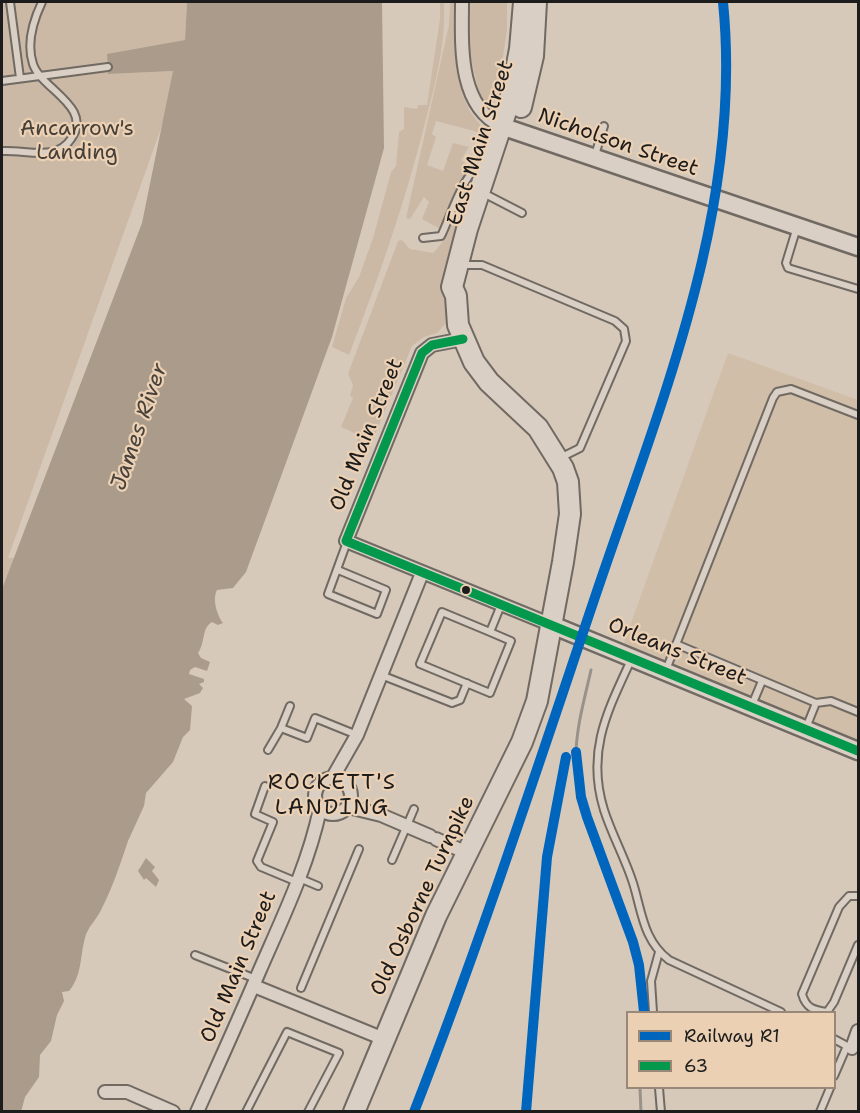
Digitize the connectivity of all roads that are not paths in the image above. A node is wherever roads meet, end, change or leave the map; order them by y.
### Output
1 (10, 2) edge
2 (42, 2) edge
3 (462, 2) edge
4 (524, 2) edge
5 (536, 2) edge
6 (108, 67) dead end
7 (38, 75) junction
8 (20, 78) junction
9 (2, 81) edge
10 (604, 126) dead end
11 (506, 128) junction
12 (2, 151) edge
13 (593, 158) junction
14 (489, 161) junction
15 (489, 196) junction
16 (522, 213) dead end
17 (797, 226) junction
18 (423, 238) dead end
19 (858, 247) edge
20 (467, 265) junction
21 (858, 289) edge
22 (456, 296) junction
23 (463, 339) junction
24 (858, 415) edge
25 (559, 459) junction
26 (347, 541) junction
27 (338, 570) junction
28 (422, 573) junction
29 (501, 605) junction
30 (552, 625) junction
31 (490, 632) junction
32 (676, 644) junction
33 (632, 658) junction
34 (665, 671) junction
35 (381, 675) junction
36 (762, 681) junction
37 (467, 683) junction
38 (537, 701) joint
39 (816, 703) junction
40 (290, 706) dead end
41 (751, 707) junction
42 (858, 712) edge
43 (281, 728) junction
44 (805, 729) junction
45 (357, 735) junction
46 (268, 750) dead end
47 (858, 752) edge
48 (339, 779) junction
49 (265, 786) dead end
50 (350, 801) junction
51 (414, 809) dead end
52 (326, 811) junction
53 (406, 826) junction
54 (359, 849) dead end
55 (467, 853) junction
56 (392, 860) dead end
57 (298, 880) junction
58 (318, 886) dead end
59 (330, 891) dead end
60 (339, 895) junction
61 (858, 896) edge
62 (858, 945) edge
63 (659, 952) junction
64 (195, 955) dead end
65 (255, 982) junction
66 (301, 988) dead end
67 (810, 1010) edge
68 (653, 1011) edge
69 (779, 1011) edge
70 (828, 1011) edge
71 (858, 1031) edge
72 (384, 1039) junction
73 (836, 1040) edge
74 (852, 1048) edge
75 (836, 1073) edge
76 (659, 1089) edge
77 (830, 1089) edge
78 (105, 1092) dead end
79 (173, 1112) edge
80 (197, 1112) edge
81 (246, 1112) edge
82 (308, 1112) edge
83 (354, 1112) edge
84 (661, 1112) edge
85 (820, 1112) edge

1 - 8 lane
2 - 7 lane
3 - 11 street
4 - 11 main road, East Main Street
5 - 11 main road, East Main Street
6 - 7 lane
7 - 8 lane
7 - 12 lane
8 - 9 lane
10 - 13 lane
11 - 13 main road, Nicholson Street
11 - 14 main road, East Main Street
11 - 15 main road, East Main Street
13 - 17 main road, Nicholson Street
14 - 18 lane
14 - 22 main road, East Main Street
15 - 16 lane
15 - 20 main road, East Main Street
17 - 19 main road, Nicholson Street
17 - 21 lane
20 - 22 main road, East Main Street
20 - 25 lane
22 - 23 main road, East Main Street
23 - 25 main road, East Main Street
23 - 26 street, Old Main Street
24 - 32 lane
25 - 30 main road, East Main Street
26 - 27 lane
26 - 28 street, Orleans Street
27 - 27 lane
28 - 29 street, Orleans Street
28 - 35 street, Old Main Street
29 - 30 street, Orleans Street
29 - 31 lane
30 - 33 main road, Orleans Street
30 - 38 main road, East Main Street
31 - 37 lane
31 - 37 lane
32 - 34 lane
32 - 36 lane
33 - 34 main road, Orleans Street
33 - 63 lane
34 - 41 main road, Orleans Street
35 - 37 lane
35 - 45 street, Old Main Street
36 - 39 lane
36 - 41 lane
38 - 55 main road, Old Osborne Turnpike
39 - 42 lane
39 - 44 lane
40 - 43 lane
41 - 44 main road, Orleans Street
43 - 45 lane
43 - 46 lane
44 - 47 main road, Orleans Street
45 - 48 street, Old Main Street
48 - 50 street
48 - 52 street, Old Main Street
49 - 57 lane
50 - 52 street
50 - 53 street
51 - 53 lane
52 - 57 street, Old Main Street
53 - 55 street
53 - 56 lane
54 - 60 lane
55 - 72 main road, Old Osborne Turnpike
57 - 58 lane
57 - 65 street, Old Main Street
59 - 60 lane
60 - 66 lane
61 - 67 lane
62 - 70 lane
63 - 68 lane
63 - 69 lane
64 - 65 lane
65 - 72 street
65 - 80 street, Old Main Street
71 - 74 street
72 - 83 main road, Old Osborne Turnpike
73 - 74 lane
74 - 75 lane
76 - 84 lane
77 - 85 lane
78 - 79 street
81 - 82 lane

